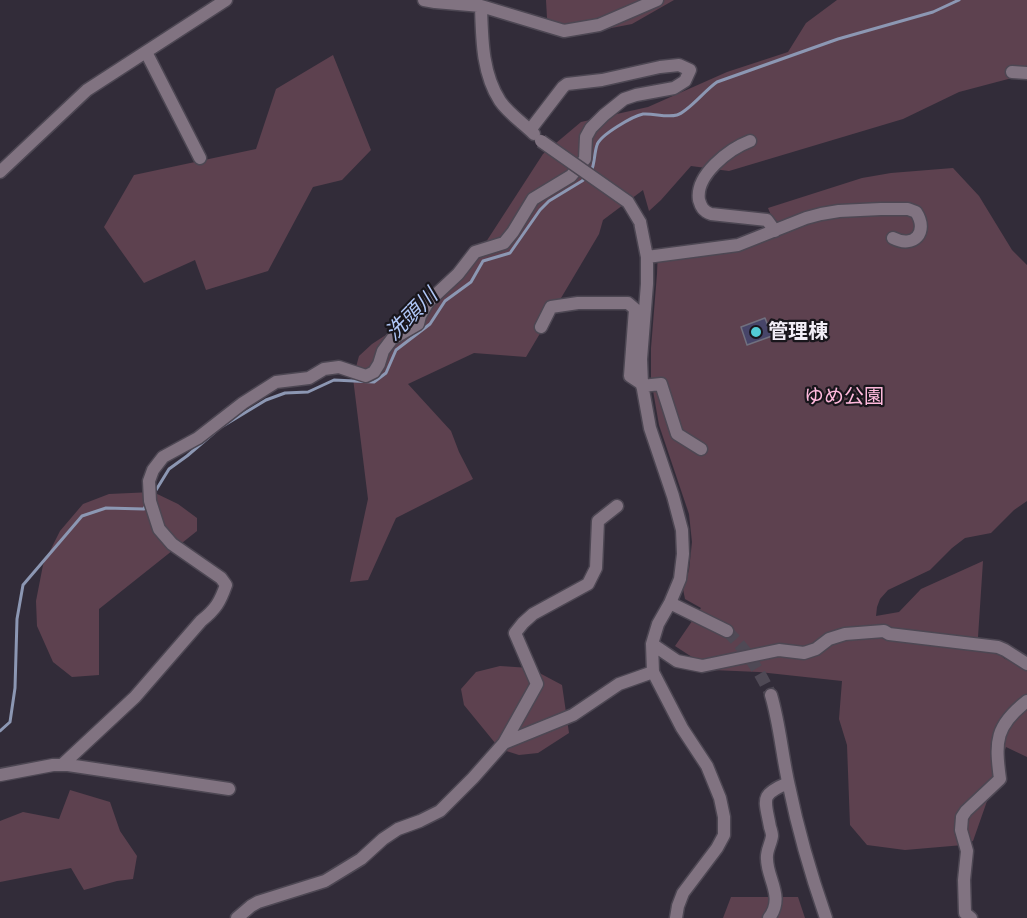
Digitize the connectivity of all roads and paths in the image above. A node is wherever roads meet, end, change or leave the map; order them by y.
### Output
1 (226, 0) edge
2 (424, 0) edge
3 (657, 0) edge
4 (481, 6) junction
5 (146, 52) junction
6 (1012, 72) dead end
7 (1027, 73) edge
8 (530, 130) junction
9 (750, 141) dead end
10 (200, 158) dead end
11 (0, 172) edge
12 (775, 231) junction
13 (893, 238) dead end
14 (647, 257) junction
15 (541, 327) dead end
16 (642, 385) junction
17 (701, 449) dead end
18 (617, 506) dead end
19 (670, 603) junction
20 (726, 631) tunnel mouth
21 (652, 644) junction
22 (1027, 664) edge
23 (653, 672) junction
24 (771, 695) tunnel mouth
25 (1027, 702) edge
26 (504, 742) junction
27 (62, 765) junction
28 (0, 775) edge
29 (788, 783) junction
30 (229, 789) dead end
31 (237, 918) edge
32 (676, 918) edge
33 (769, 918) edge
34 (826, 918) edge
35 (971, 918) edge

1 - 5 street
2 - 4 street
3 - 4 street
4 - 8 street
5 - 10 street
5 - 11 street
6 - 7 street
8 - 14 street, bridge
8 - 27 street
9 - 12 street
12 - 13 street
12 - 14 street
14 - 16 street
15 - 16 street
16 - 17 street
16 - 19 street
18 - 26 street
19 - 20 street
19 - 21 street
21 - 22 street
21 - 23 street
23 - 26 street
23 - 32 street
24 - 29 street
25 - 35 street
26 - 31 street
27 - 28 street
27 - 30 street
29 - 33 street
29 - 34 street

